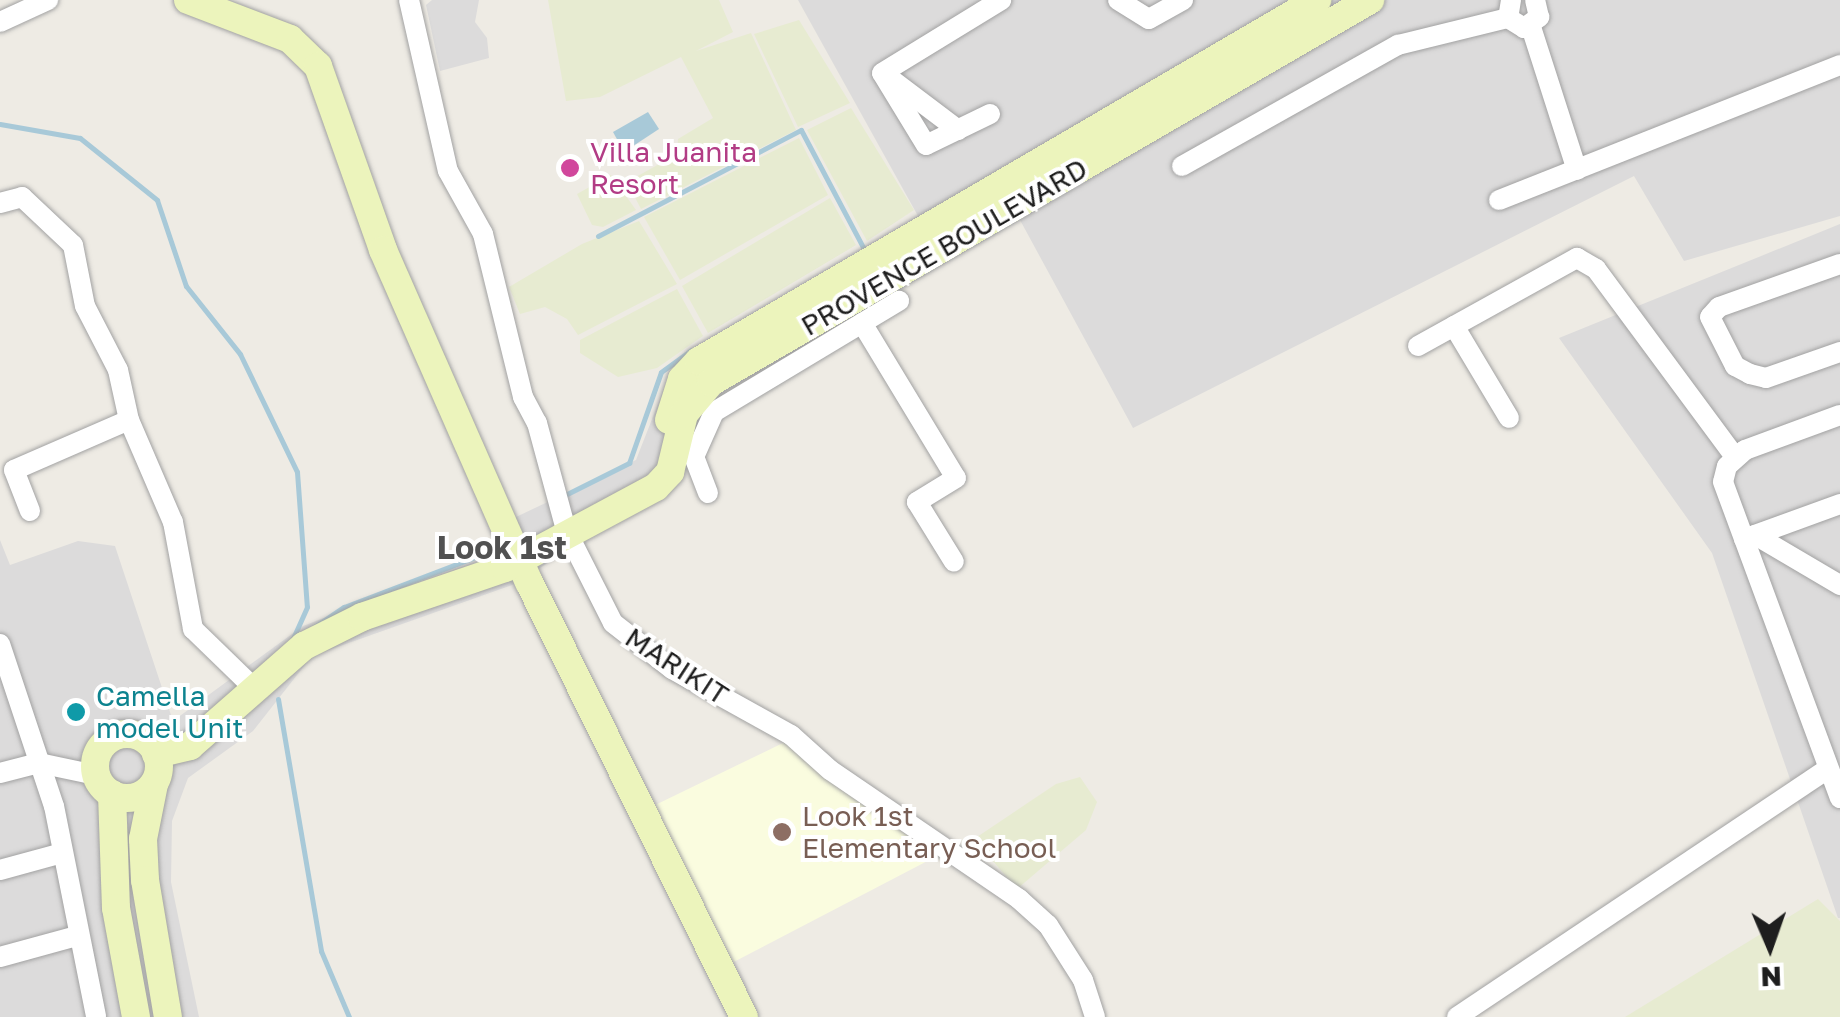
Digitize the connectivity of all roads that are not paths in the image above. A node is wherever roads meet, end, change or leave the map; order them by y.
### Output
1 (48, 0) edge
2 (408, 0) edge
3 (1000, 0) edge
4 (1118, 0) edge
5 (1183, 0) edge
6 (1316, 0) edge
7 (1370, 0) edge
8 (1540, 1) edge
9 (202, 2) edge
10 (1508, 6) edge
11 (0, 22) edge
12 (1530, 27) junction
13 (1840, 65) edge
14 (882, 73) junction
15 (990, 114) dead end
16 (958, 130) junction
17 (1182, 166) dead end
18 (1577, 170) junction
19 (1499, 200) dead end
20 (0, 202) edge
21 (1840, 264) edge
22 (900, 300) dead end
23 (862, 322) junction
24 (1454, 326) junction
25 (1418, 346) dead end
26 (1840, 352) edge
27 (1840, 415) edge
28 (1508, 418) dead end
29 (129, 420) junction
30 (1735, 457) junction
31 (695, 472) junction
32 (665, 480) junction
33 (708, 493) dead end
34 (1840, 504) edge
35 (30, 511) dead end
36 (564, 520) junction
37 (1749, 537) junction
38 (512, 557) junction
39 (954, 562) dead end
40 (1838, 588) edge
41 (0, 644) edge
42 (5, 676) edge
43 (256, 690) junction
44 (156, 754) junction
45 (39, 763) junction
46 (1828, 769) junction
47 (0, 773) edge
48 (154, 784) junction
49 (104, 785) junction
50 (1840, 798) edge
51 (62, 853) junction
52 (0, 870) edge
53 (77, 936) junction
54 (0, 956) edge
55 (93, 1016) edge
56 (136, 1017) edge
57 (168, 1017) edge
58 (744, 1017) edge
59 (1095, 1017) edge
60 (1457, 1017) edge

1 - 11 street
2 - 36 street, MARIKIT
3 - 14 street
4 - 5 street
6 - 36 street, PROVENCE BOULEVARD
7 - 32 street, PROVENCE BOULEVARD
8 - 12 street
9 - 38 street
10 - 12 street
10 - 17 street
12 - 18 street
13 - 18 street
14 - 16 street
14 - 16 street
15 - 16 street
18 - 19 street
20 - 29 street
21 - 26 street
22 - 23 street
23 - 31 street
23 - 39 street
24 - 25 street
24 - 28 street
24 - 30 street
27 - 30 street
29 - 35 street
29 - 43 street
30 - 37 street
31 - 32 street
31 - 33 street
32 - 36 street
34 - 37 street
36 - 38 street
36 - 59 street, MARIKIT
37 - 40 street
37 - 46 street
38 - 43 street
38 - 58 street
41 - 42 street
42 - 45 street
43 - 44 street
44 - 48 street
44 - 49 street
45 - 47 street
45 - 49 street
45 - 51 street
46 - 50 street
46 - 60 street
48 - 49 street
48 - 57 street
49 - 56 street
51 - 52 street
51 - 53 street
53 - 54 street
53 - 55 street

